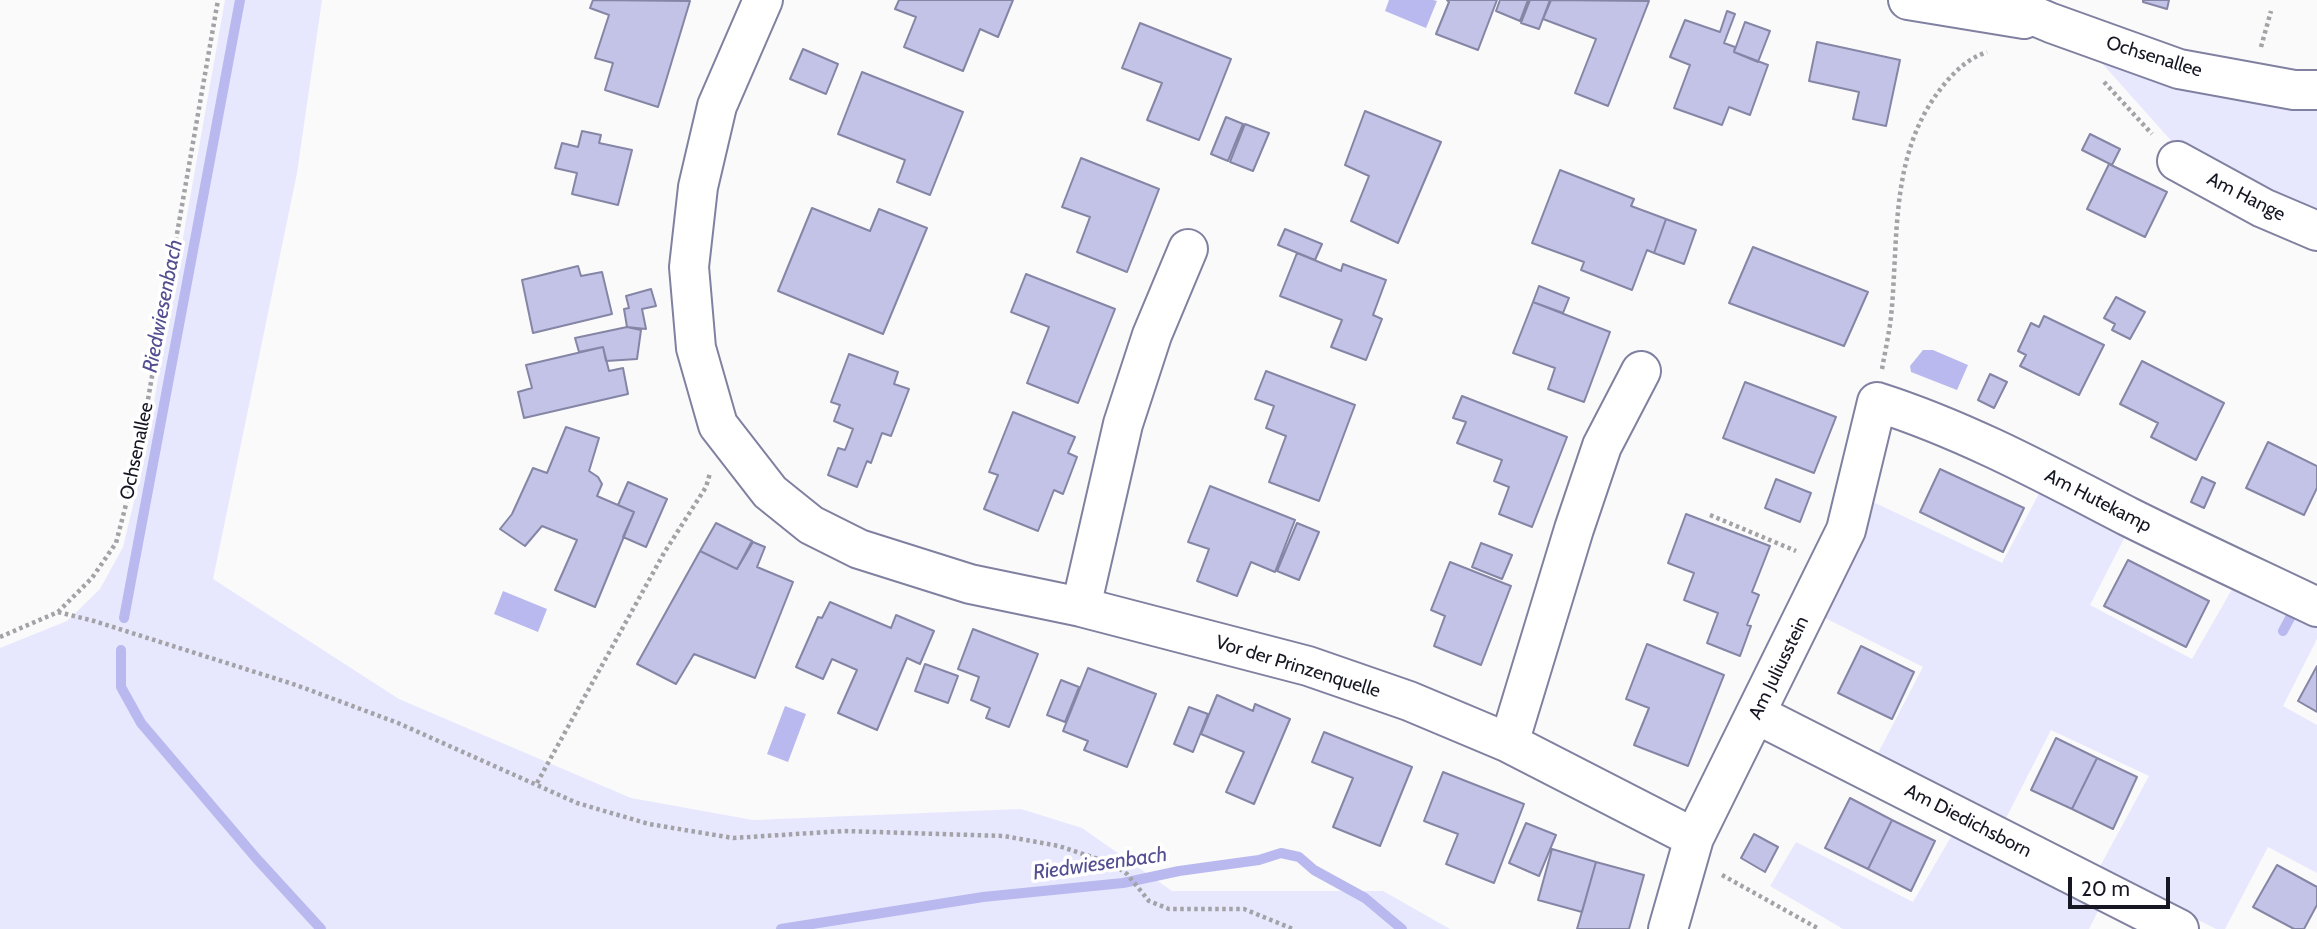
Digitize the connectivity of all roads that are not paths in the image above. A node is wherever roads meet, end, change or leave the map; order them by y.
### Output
1 (763, 0) edge
2 (1908, 0) edge
3 (1996, 0) edge
4 (2051, 23) junction
5 (2317, 90) edge
6 (2177, 161) road end
7 (2317, 231) edge
8 (1188, 249) dead end
9 (1641, 371) dead end
10 (1877, 402) joint
11 (1082, 607) junction
12 (2317, 607) edge
13 (1756, 714) junction
14 (1509, 743) junction
15 (1691, 847) junction
16 (1668, 929) edge
17 (2179, 929) edge

1 - 11 street, Vor der Prinzenquelle
2 - 4 street
3 - 4 street, Ochsenallee
4 - 5 street, Ochsenallee
6 - 7 street, Am Hange
8 - 11 street
9 - 14 street
10 - 12 street, Am Hutekamp
10 - 13 street, Am Juliusstein
11 - 14 street, Vor der Prinzenquelle
13 - 15 street, Am Juliusstein
13 - 17 street, Am Diedichsborn
14 - 15 street, Vor der Prinzenquelle
15 - 16 street, Am Juliusstein

